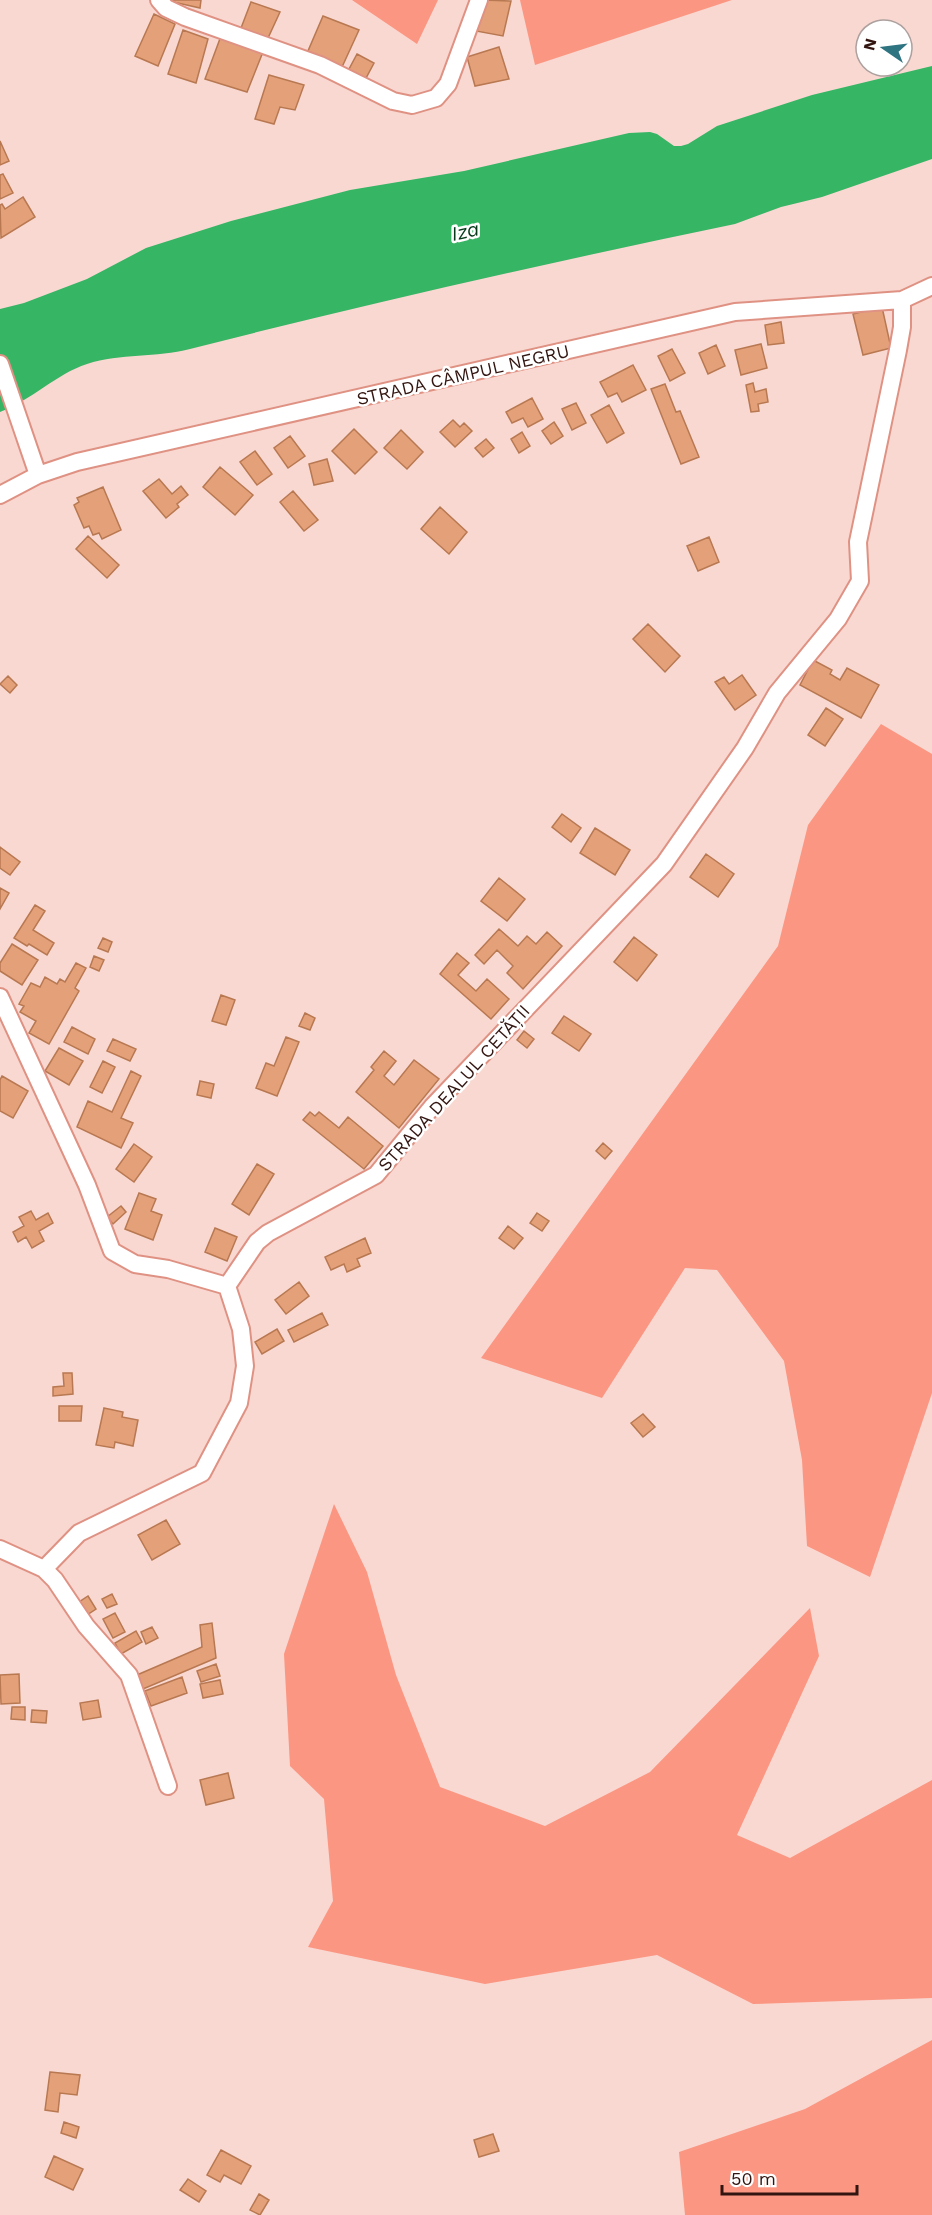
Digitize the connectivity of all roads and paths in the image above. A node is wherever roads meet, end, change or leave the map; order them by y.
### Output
1 (159, 0) edge
2 (479, 0) edge
3 (932, 286) edge
4 (902, 300) junction
5 (0, 364) edge
6 (38, 475) junction
7 (0, 495) edge
8 (0, 997) edge
9 (227, 1286) junction
10 (0, 1549) edge
11 (44, 1569) junction
12 (168, 1786) dead end

1 - 2 street
3 - 4 street, STRADA CÂMPUL NEGRU
4 - 6 street, STRADA CÂMPUL NEGRU
4 - 9 street, STRADA DEALUL CETĂȚII
5 - 6 street
6 - 7 street, STRADA CÂMPUL NEGRU
8 - 9 street
9 - 11 street
10 - 11 street
11 - 12 street

